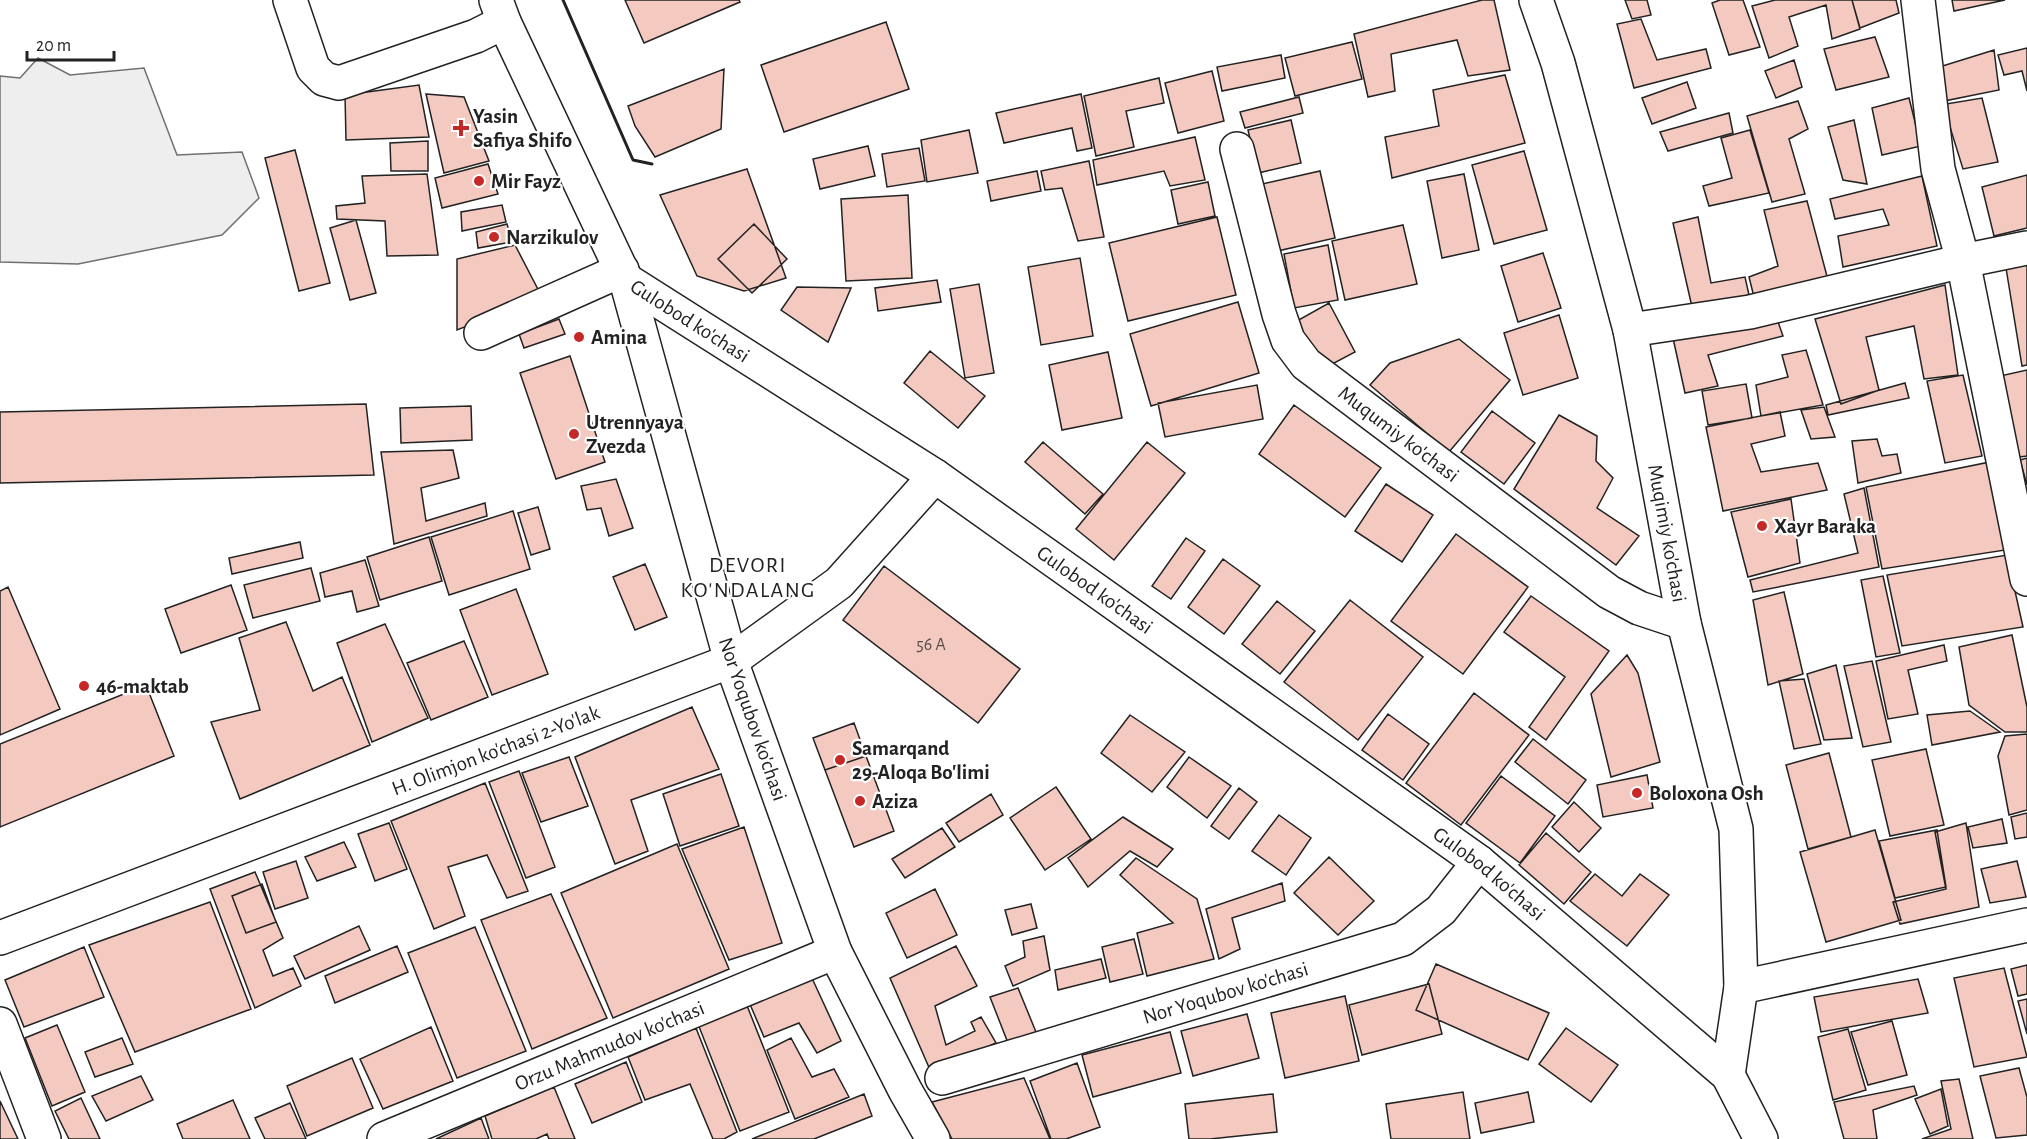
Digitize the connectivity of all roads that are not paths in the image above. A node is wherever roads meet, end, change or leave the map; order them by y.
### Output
1 (290, 0) edge
2 (1536, 0) edge
3 (1918, 0) edge
4 (500, 11) edge
5 (1237, 149) dead end
6 (2027, 248) edge
7 (1963, 261) junction
8 (624, 275) junction
9 (1630, 330) junction
10 (481, 333) dead end
11 (934, 476) junction
12 (2027, 579) edge
13 (1684, 623) junction
14 (731, 661) junction
15 (1479, 862) junction
16 (2027, 925) edge
17 (0, 938) edge
18 (835, 952) junction
19 (1741, 987) junction
20 (0, 1024) edge
21 (1728, 1075) junction
22 (942, 1077) dead end
23 (44, 1139) edge
24 (384, 1139) edge
25 (933, 1139) edge
26 (1761, 1139) edge

1 - 4 main road
2 - 9 main road, Muqimiy ko'chasi
3 - 7 main road
4 - 8 main road, Gulobod ko'chasi
5 - 13 main road, Muqumiy ko'chasi
6 - 7 main road
7 - 9 main road
7 - 12 main road
8 - 10 main road
8 - 11 main road, Gulobod ko'chasi
8 - 14 main road, Nor Yoqubov ko'chasi
9 - 13 main road, Muqimiy ko'chasi
11 - 14 main road, H. Olimjon ko'chasi 2-Yo'lak
11 - 15 main road, Gulobod ko'chasi
13 - 19 main road, Muqimiy ko'chasi
14 - 17 main road, H. Olimjon ko'chasi 2-Yo'lak
14 - 18 main road, Nor Yoqubov ko'chasi
15 - 21 main road, Gulobod ko'chasi
15 - 22 main road, Nor Yoqubov ko'chasi
16 - 19 main road
18 - 24 main road, Orzu Mahmudov ko'chasi
18 - 25 main road, Nor Yoqubov ko'chasi
19 - 21 main road, Muqimiy ko'chasi
20 - 23 main road
21 - 26 main road, Gulobod ko'chasi

